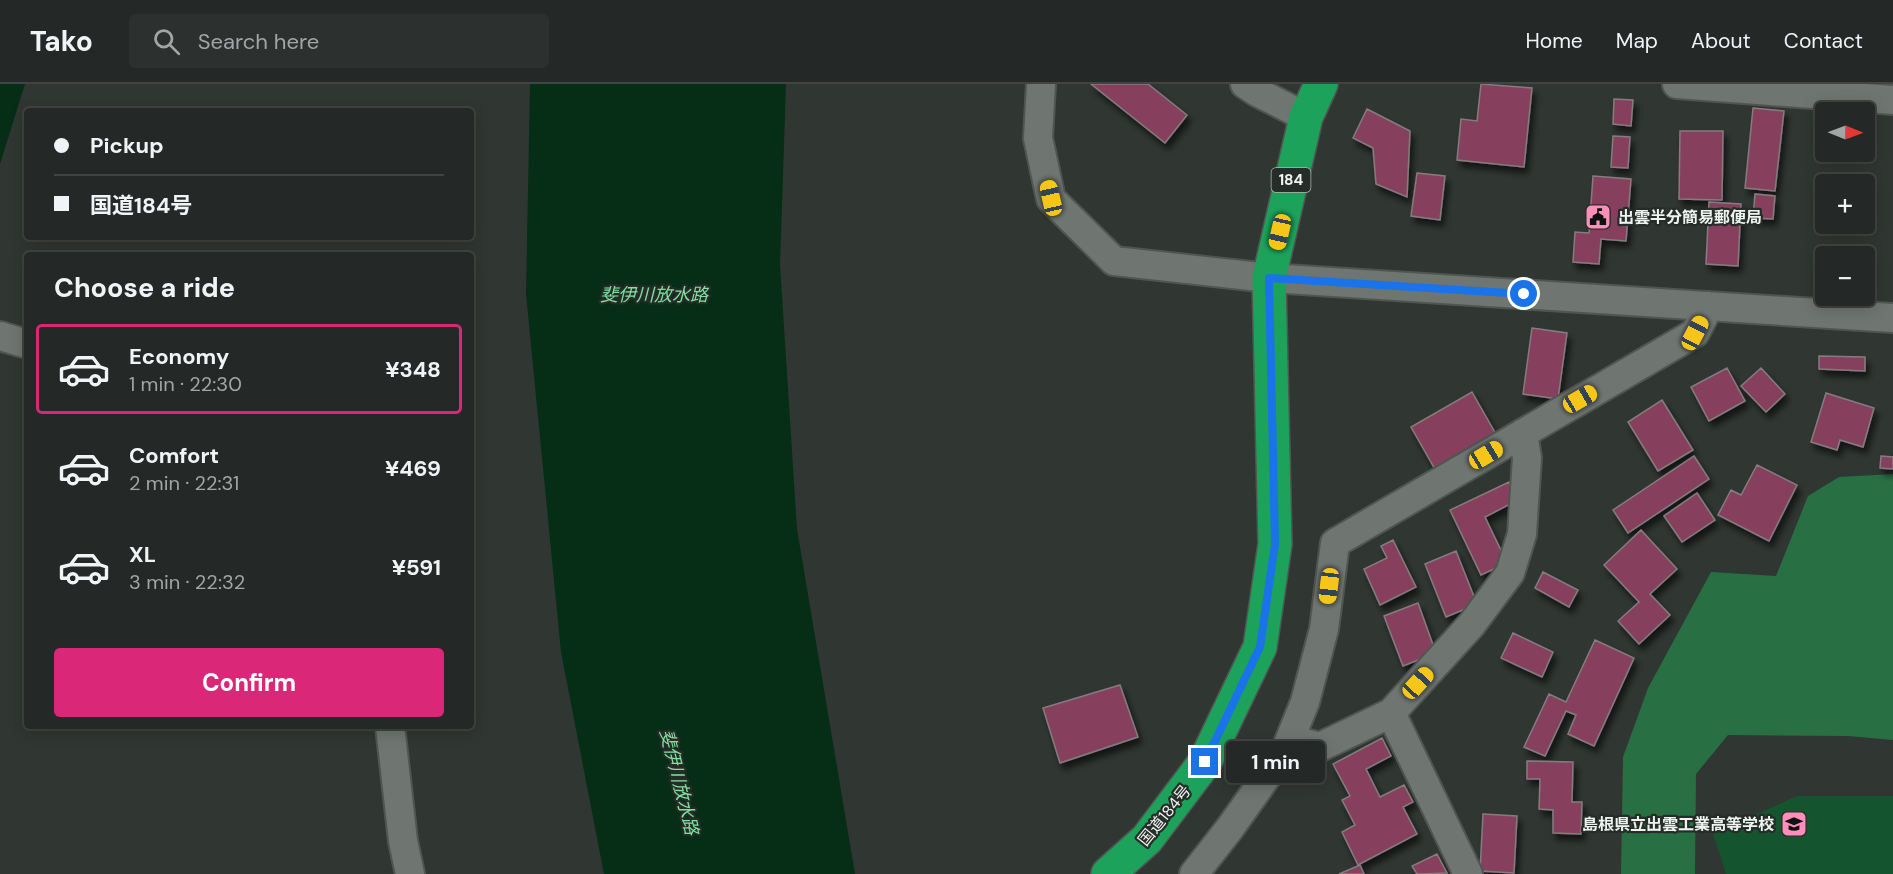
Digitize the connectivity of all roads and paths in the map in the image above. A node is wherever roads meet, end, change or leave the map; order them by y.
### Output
1 (1041, 84) edge
2 (1245, 84) edge
3 (1321, 84) edge
4 (1677, 84) edge
5 (1762, 87) edge
6 (1893, 100) edge
7 (1306, 117) junction
8 (1269, 278) junction
9 (1709, 306) junction
10 (1893, 318) edge
11 (0, 336) edge
12 (24, 343) edge
13 (1523, 433) junction
14 (1391, 713) junction
15 (390, 729) edge
16 (1290, 739) junction
17 (410, 874) edge
18 (1108, 874) edge
19 (1194, 874) edge
20 (1468, 874) edge

1 - 8 street
2 - 7 street
3 - 7 highway, 国道184号 / 184
4 - 5 street
5 - 6 street
7 - 8 highway, 国道184号 / 184
8 - 9 street
8 - 18 highway, 国道184号 / 184
9 - 10 street
9 - 13 street
11 - 12 street
13 - 14 street
13 - 16 street
14 - 16 street
14 - 20 street
15 - 17 street
16 - 19 street

